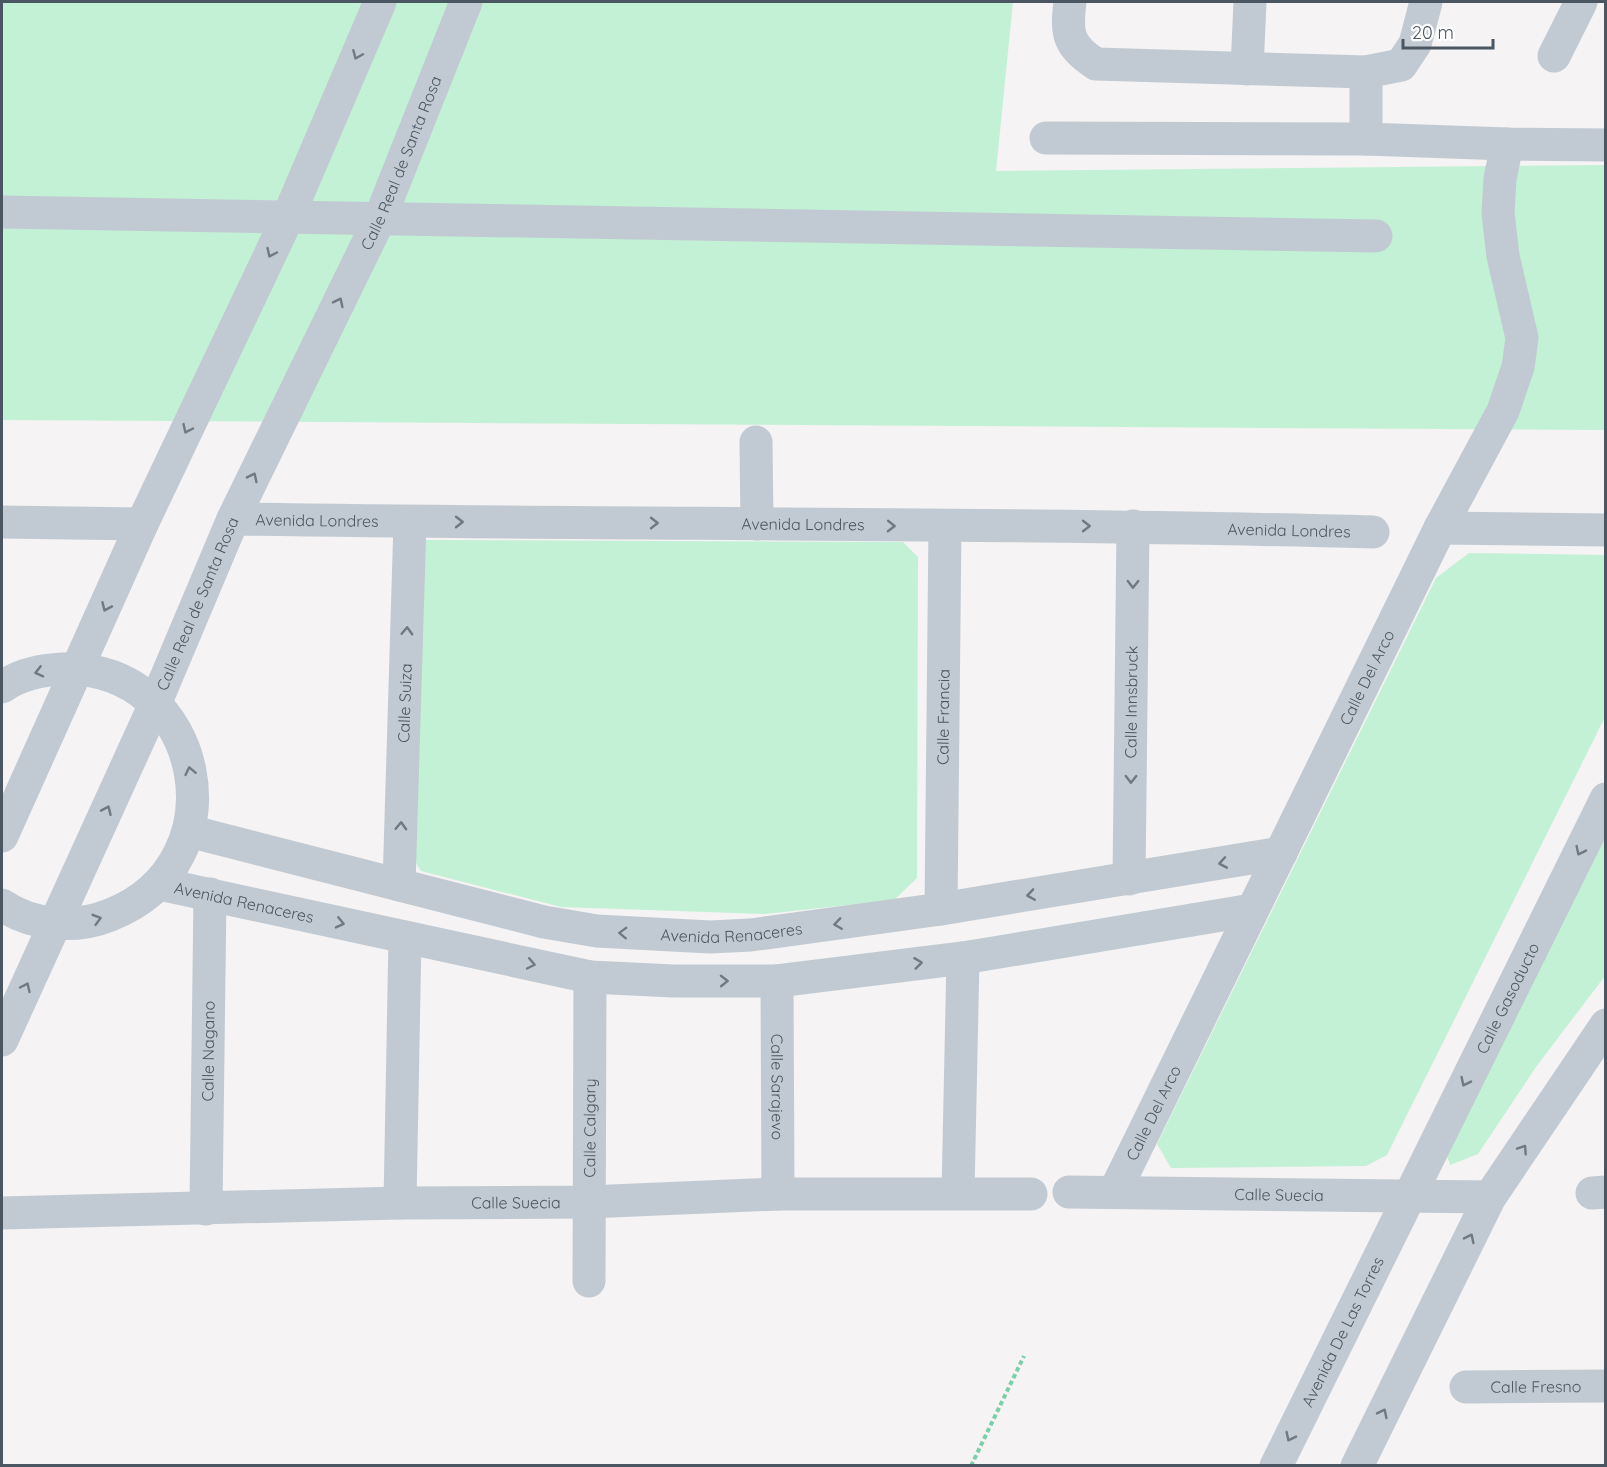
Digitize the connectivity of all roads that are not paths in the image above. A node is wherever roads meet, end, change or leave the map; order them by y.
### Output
1 (381, 2) edge
2 (466, 2) edge
3 (1070, 2) edge
4 (1250, 2) edge
5 (1426, 2) edge
6 (1581, 2) edge
7 (1554, 56) dead end
8 (1247, 69) junction
9 (1366, 72) junction
10 (1046, 138) dead end
11 (1365, 138) junction
12 (1508, 144) junction
13 (1605, 145) edge
14 (2, 212) edge
15 (288, 217) junction
16 (380, 218) junction
17 (1376, 236) dead end
18 (756, 442) dead end
19 (233, 519) junction
20 (2, 522) edge
21 (410, 522) junction
22 (142, 524) junction
23 (757, 524) junction
24 (945, 526) junction
25 (1133, 526) junction
26 (1440, 528) junction
27 (1605, 530) edge
28 (1373, 531) dead end
29 (79, 669) junction
30 (2, 687) edge
31 (155, 704) junction
32 (1605, 799) edge
33 (189, 831) junction
34 (2, 836) edge
35 (1281, 853) junction
36 (1130, 879) junction
37 (160, 884) junction
38 (399, 885) junction
39 (210, 894) junction
40 (2, 905) edge
41 (941, 909) junction
42 (1252, 910) junction
43 (56, 924) junction
44 (405, 937) junction
45 (963, 958) junction
46 (591, 976) junction
47 (777, 981) junction
48 (1605, 1025) edge
49 (2, 1040) edge
50 (1115, 1191) junction
51 (1069, 1192) dead end
52 (958, 1193) junction
53 (778, 1194) junction
54 (1031, 1194) dead end
55 (1409, 1196) junction
56 (1490, 1197) junction
57 (588, 1202) junction
58 (400, 1203) junction
59 (206, 1209) junction
60 (2, 1213) edge
61 (589, 1281) dead end
62 (1605, 1386) edge
63 (1466, 1387) dead end
64 (1276, 1466) edge
65 (1358, 1466) edge

1 -> 15 street
2 - 16 street, Calle Real de Santa Rosa
3 - 8 street
4 - 8 street
5 - 9 street
6 - 7 street
8 - 9 street
9 - 11 street
10 - 11 street
11 - 12 street
12 - 13 street
12 - 26 street, Calle Del Arco
14 - 15 street
15 - 16 street
15 -> 22 street
16 - 17 street
19 -> 16 street, Calle Real de Santa Rosa
18 - 23 street
19 - 21 street, Avenida Londres
19 - 31 street, Calle Real de Santa Rosa
20 - 22 street
21 -> 23 street, Avenida Londres
38 -> 21 street, Calle Suiza
22 -> 29 street
23 -> 24 street, Avenida Londres
24 -> 25 street, Avenida Londres
24 - 41 street, Calle Francia
25 - 28 street, Avenida Londres
25 -> 36 street, Calle Innsbruck
26 - 27 street
26 - 35 street, Calle Del Arco
29 -> 30 street, Avenida Renaceres
29 - 31 street, Avenida Renaceres
29 - 34 street
33 -> 31 street, Avenida Renaceres
43 -> 31 street, Calle Real de Santa Rosa
32 -> 55 street, Calle Gasoducto
33 - 37 street, Avenida Renaceres
33 - 38 street, Avenida Renaceres
35 -> 36 street, Avenida Renaceres
35 - 42 street, Calle Del Arco
36 -> 41 street, Avenida Renaceres
37 - 39 street, Avenida Renaceres
43 -> 37 street, Avenida Renaceres
41 -> 38 street, Avenida Renaceres
39 -> 44 street, Avenida Renaceres
39 - 59 street, Calle Nagano
40 - 43 street, Avenida Renaceres
42 - 45 street, Avenida Renaceres
42 - 50 street, Calle Del Arco
49 -> 43 street, Calle Real de Santa Rosa
44 -> 46 street, Avenida Renaceres
44 - 58 street
47 -> 45 street, Avenida Renaceres
45 - 52 street
46 -> 47 street, Avenida Renaceres
46 - 57 street, Calle Calgary
47 - 53 street, Calle Sarajevo
56 -> 48 street
50 - 51 street, Calle Suecia
50 - 55 street, Calle Suecia
52 - 53 street, Calle Suecia
52 - 54 street, Calle Suecia
53 - 57 street, Calle Suecia
55 - 56 street, Calle Suecia
55 -> 64 street, Avenida De Las Torres
65 -> 56 street
57 - 58 street, Calle Suecia
57 - 61 street, Calle Calgary
58 - 59 street, Calle Suecia
59 - 60 street, Calle Suecia
62 - 63 street, Calle Fresno

